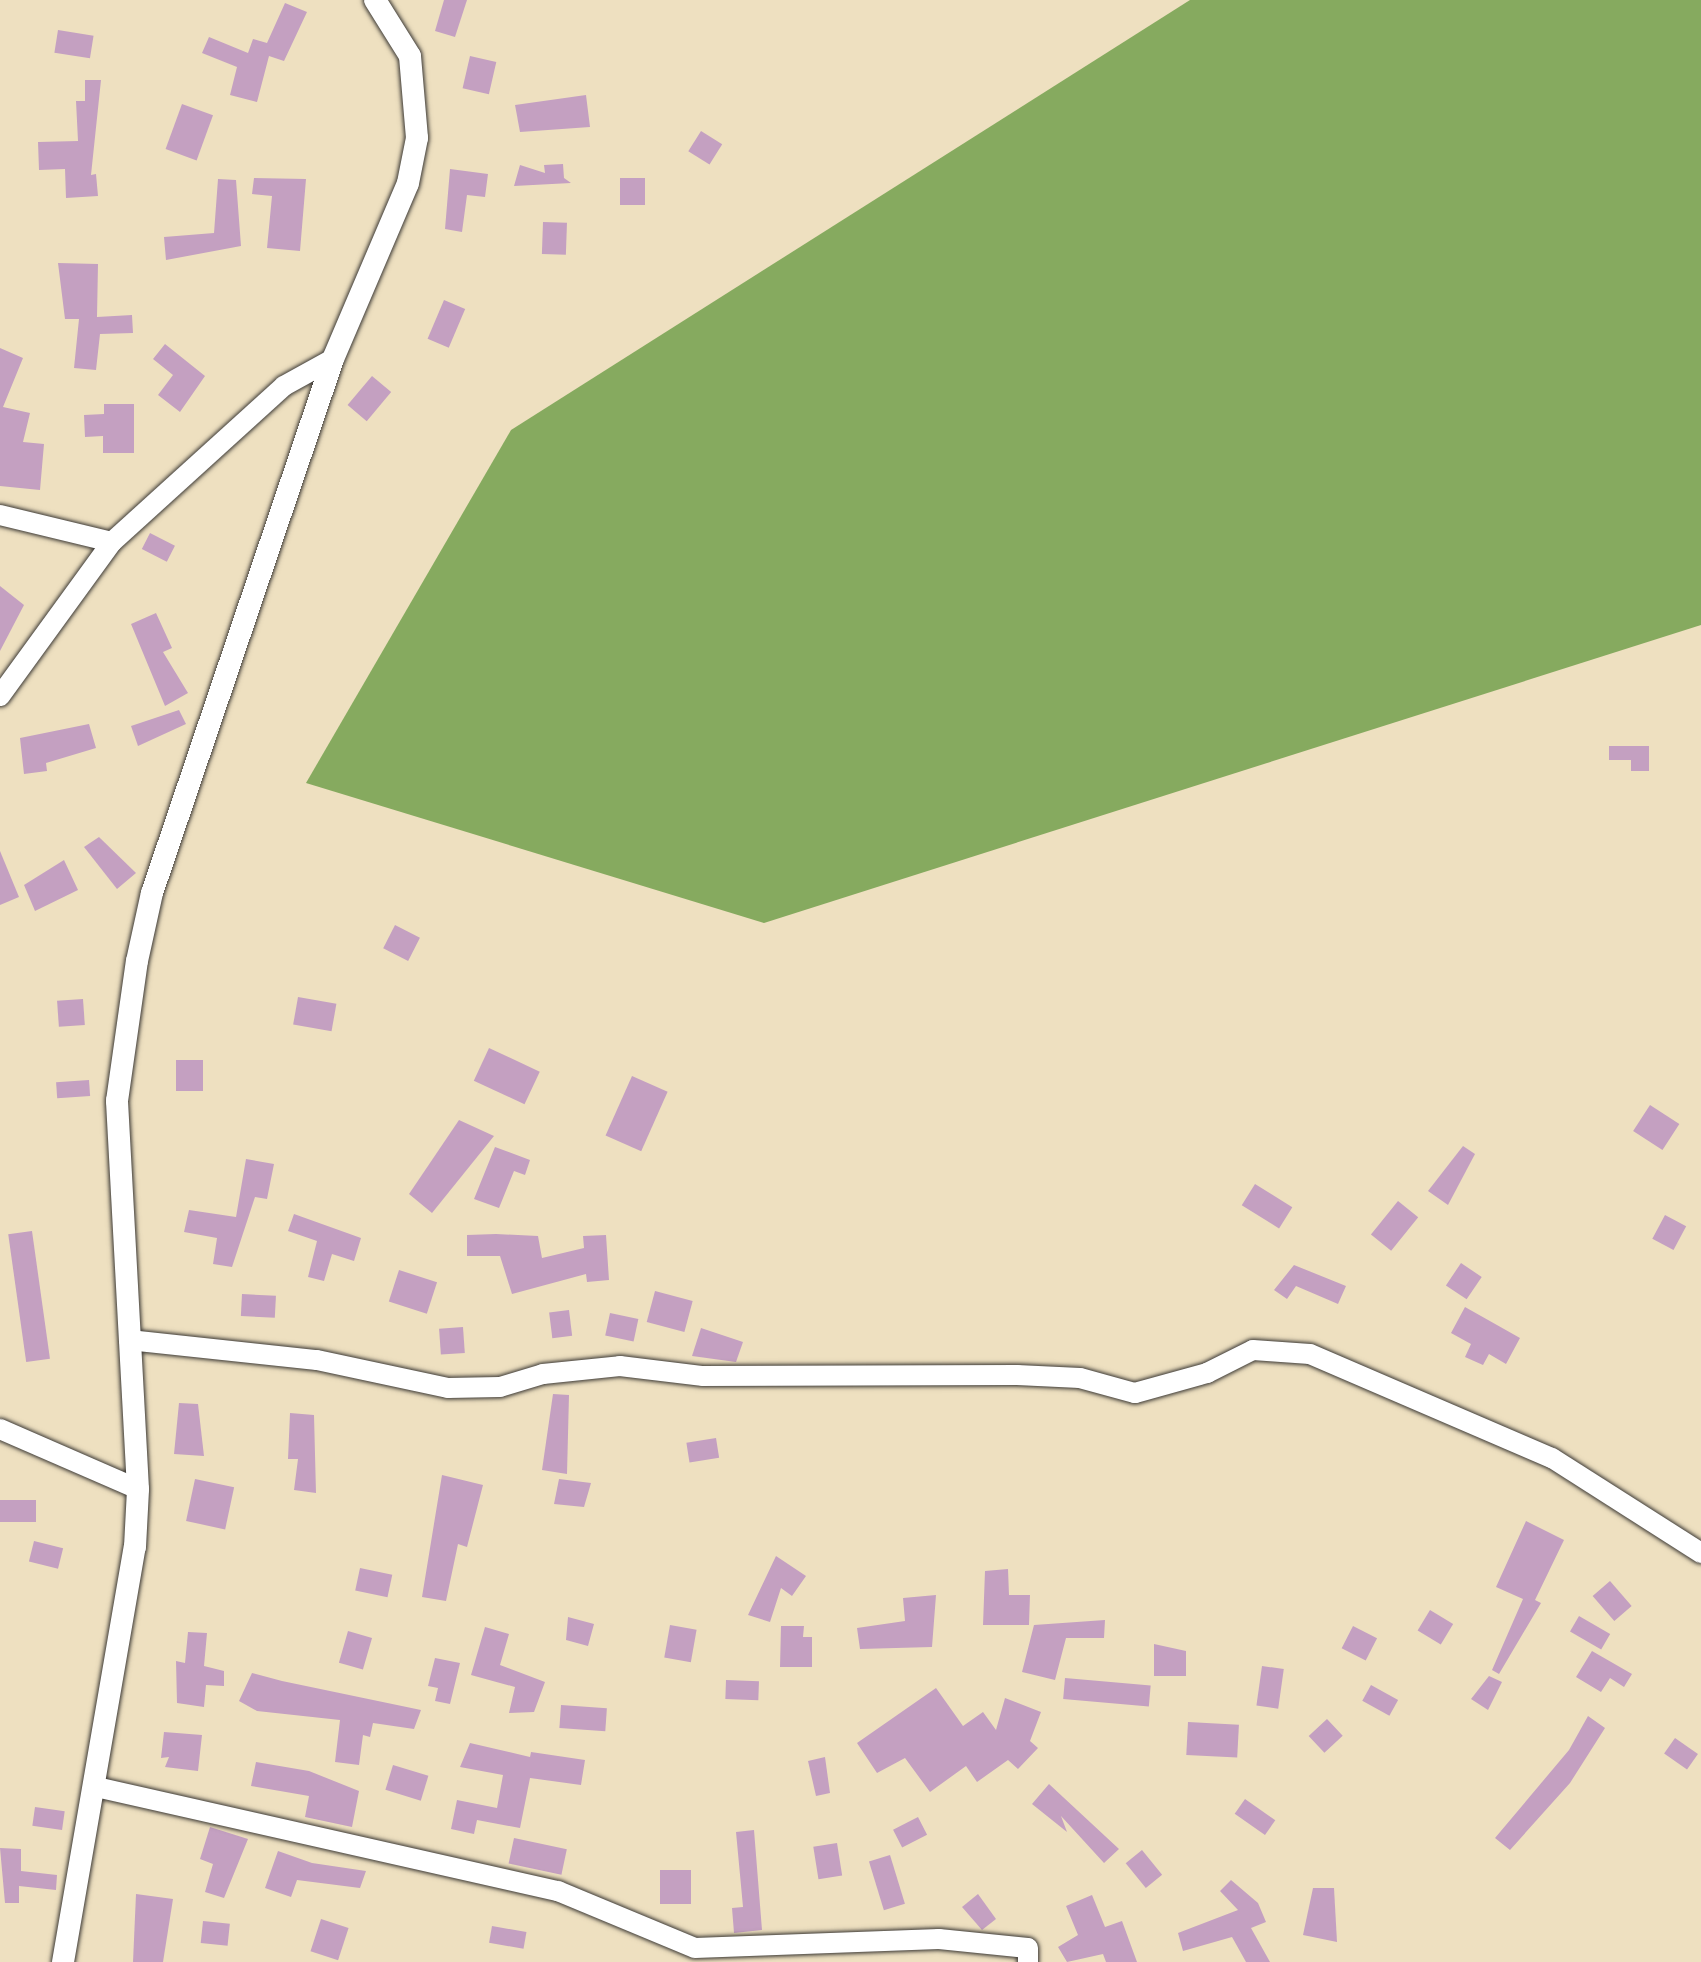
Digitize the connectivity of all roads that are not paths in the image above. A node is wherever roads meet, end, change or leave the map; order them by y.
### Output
1 (375, 0) edge
2 (333, 360) junction
3 (0, 515) edge
4 (112, 542) junction
5 (0, 696) edge
6 (129, 1340) junction
7 (0, 1429) edge
8 (138, 1489) junction
9 (1701, 1553) edge
10 (96, 1787) junction
11 (63, 1962) edge
12 (1028, 1962) edge

1 - 2 street
2 - 4 street
2 - 6 street
3 - 4 street
4 - 5 street
6 - 8 street
6 - 9 street
7 - 8 street
8 - 10 street
10 - 11 street
10 - 12 street

